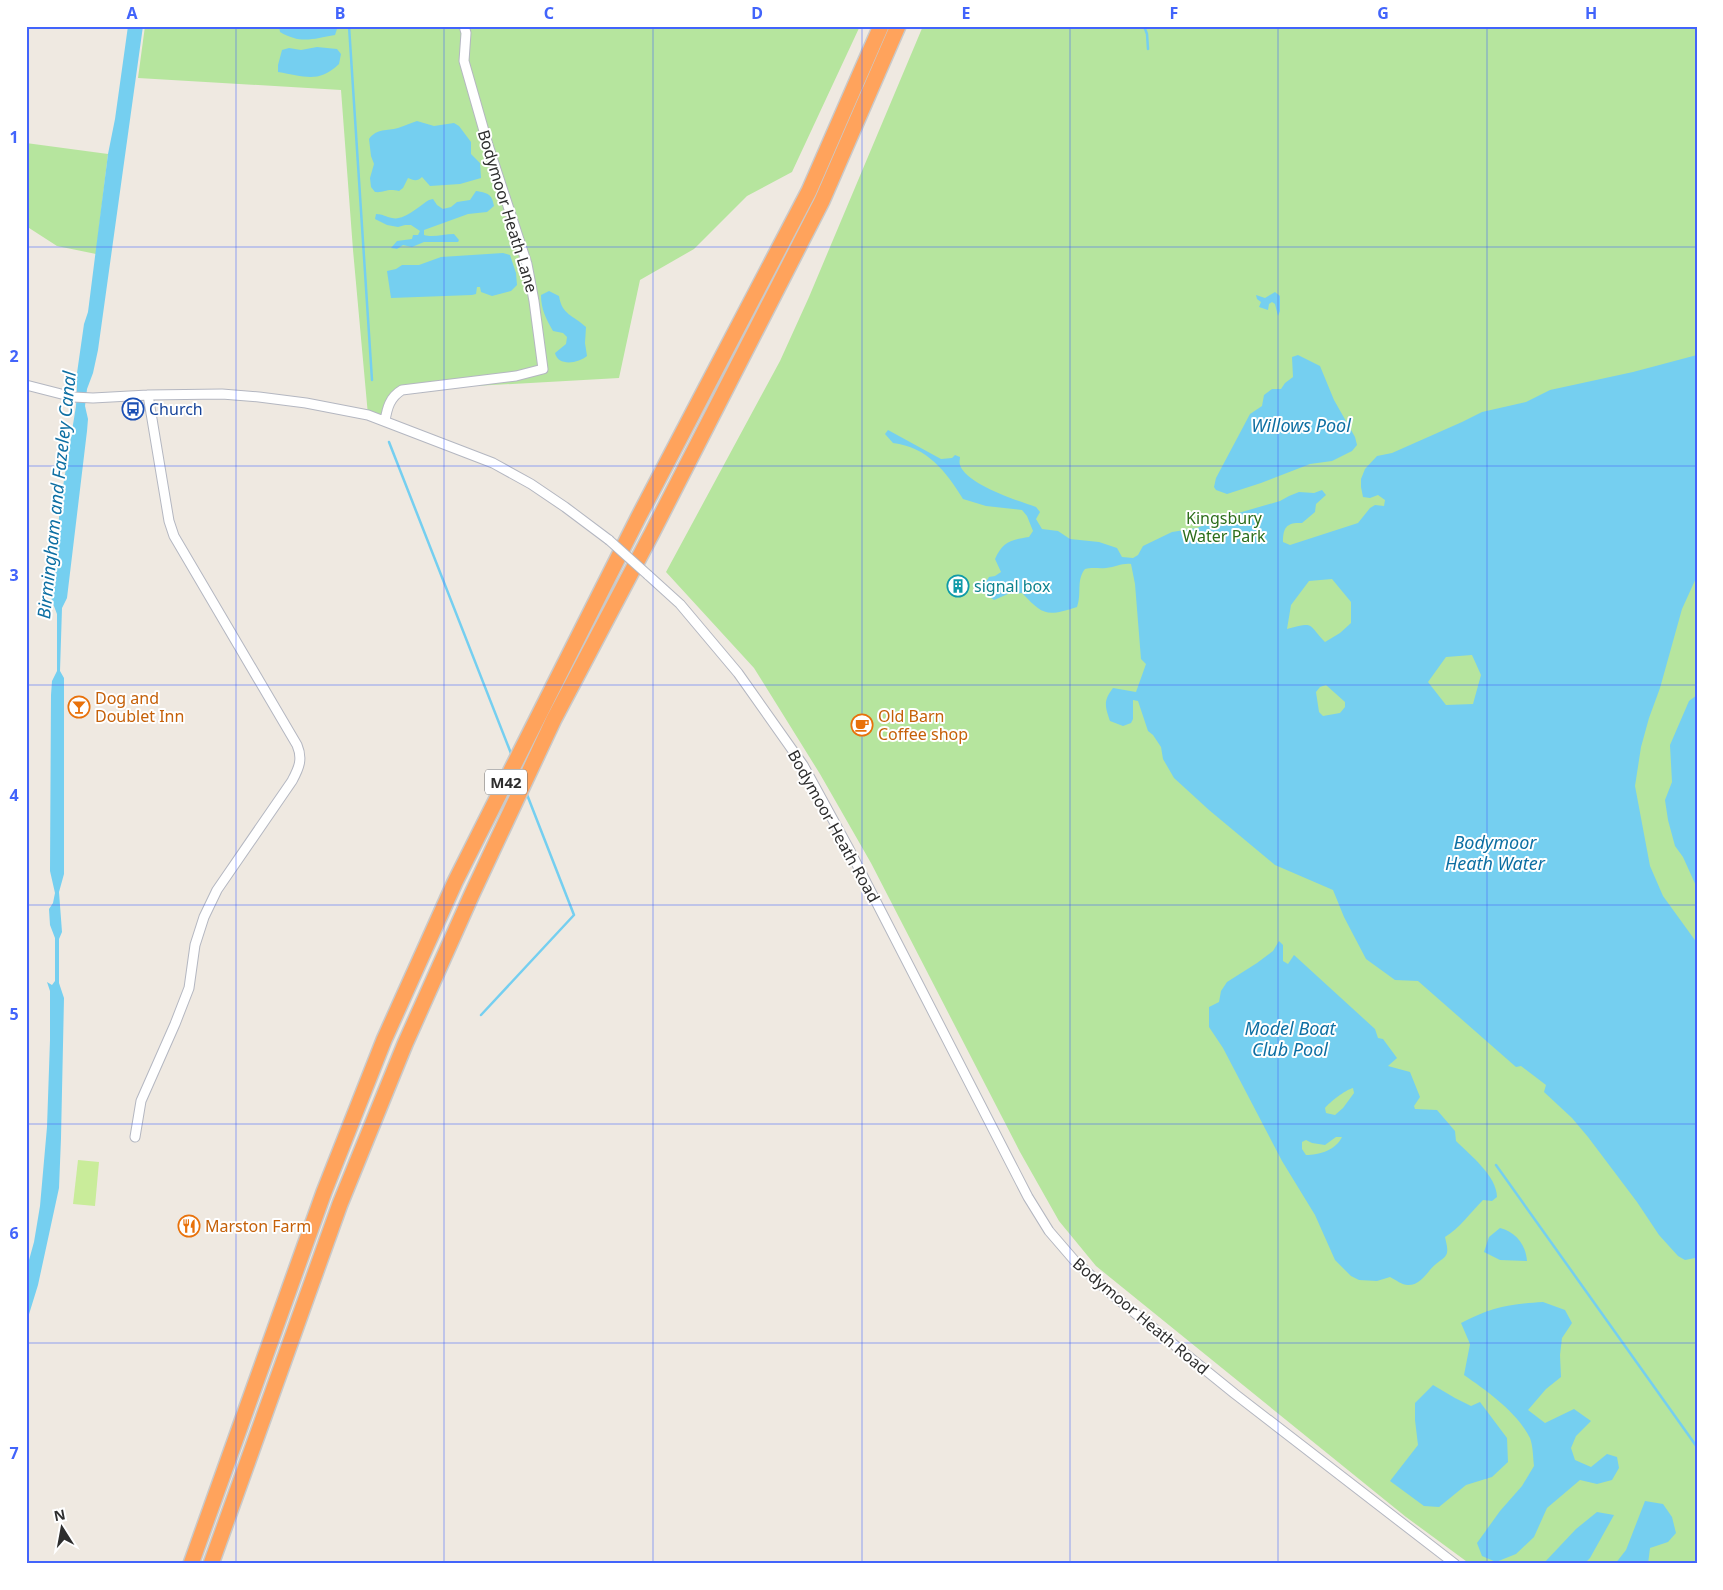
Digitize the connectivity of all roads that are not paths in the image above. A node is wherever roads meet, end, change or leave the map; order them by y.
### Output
1 (464, 26) edge
2 (881, 26) edge
3 (898, 26) edge
4 (26, 385) edge
5 (148, 395) junction
6 (385, 421) junction
7 (135, 1137) dead end
8 (191, 1564) edge
9 (211, 1564) edge
10 (1455, 1564) edge

1 - 6 street, Bodymoor Heath Lane
2 - 8 highway, M42
3 - 9 highway, M42
4 - 5 street, Bodymoor Heath Road
5 - 6 street, Bodymoor Heath Road
5 - 7 street
6 - 10 street, Bodymoor Heath Road, bridge

